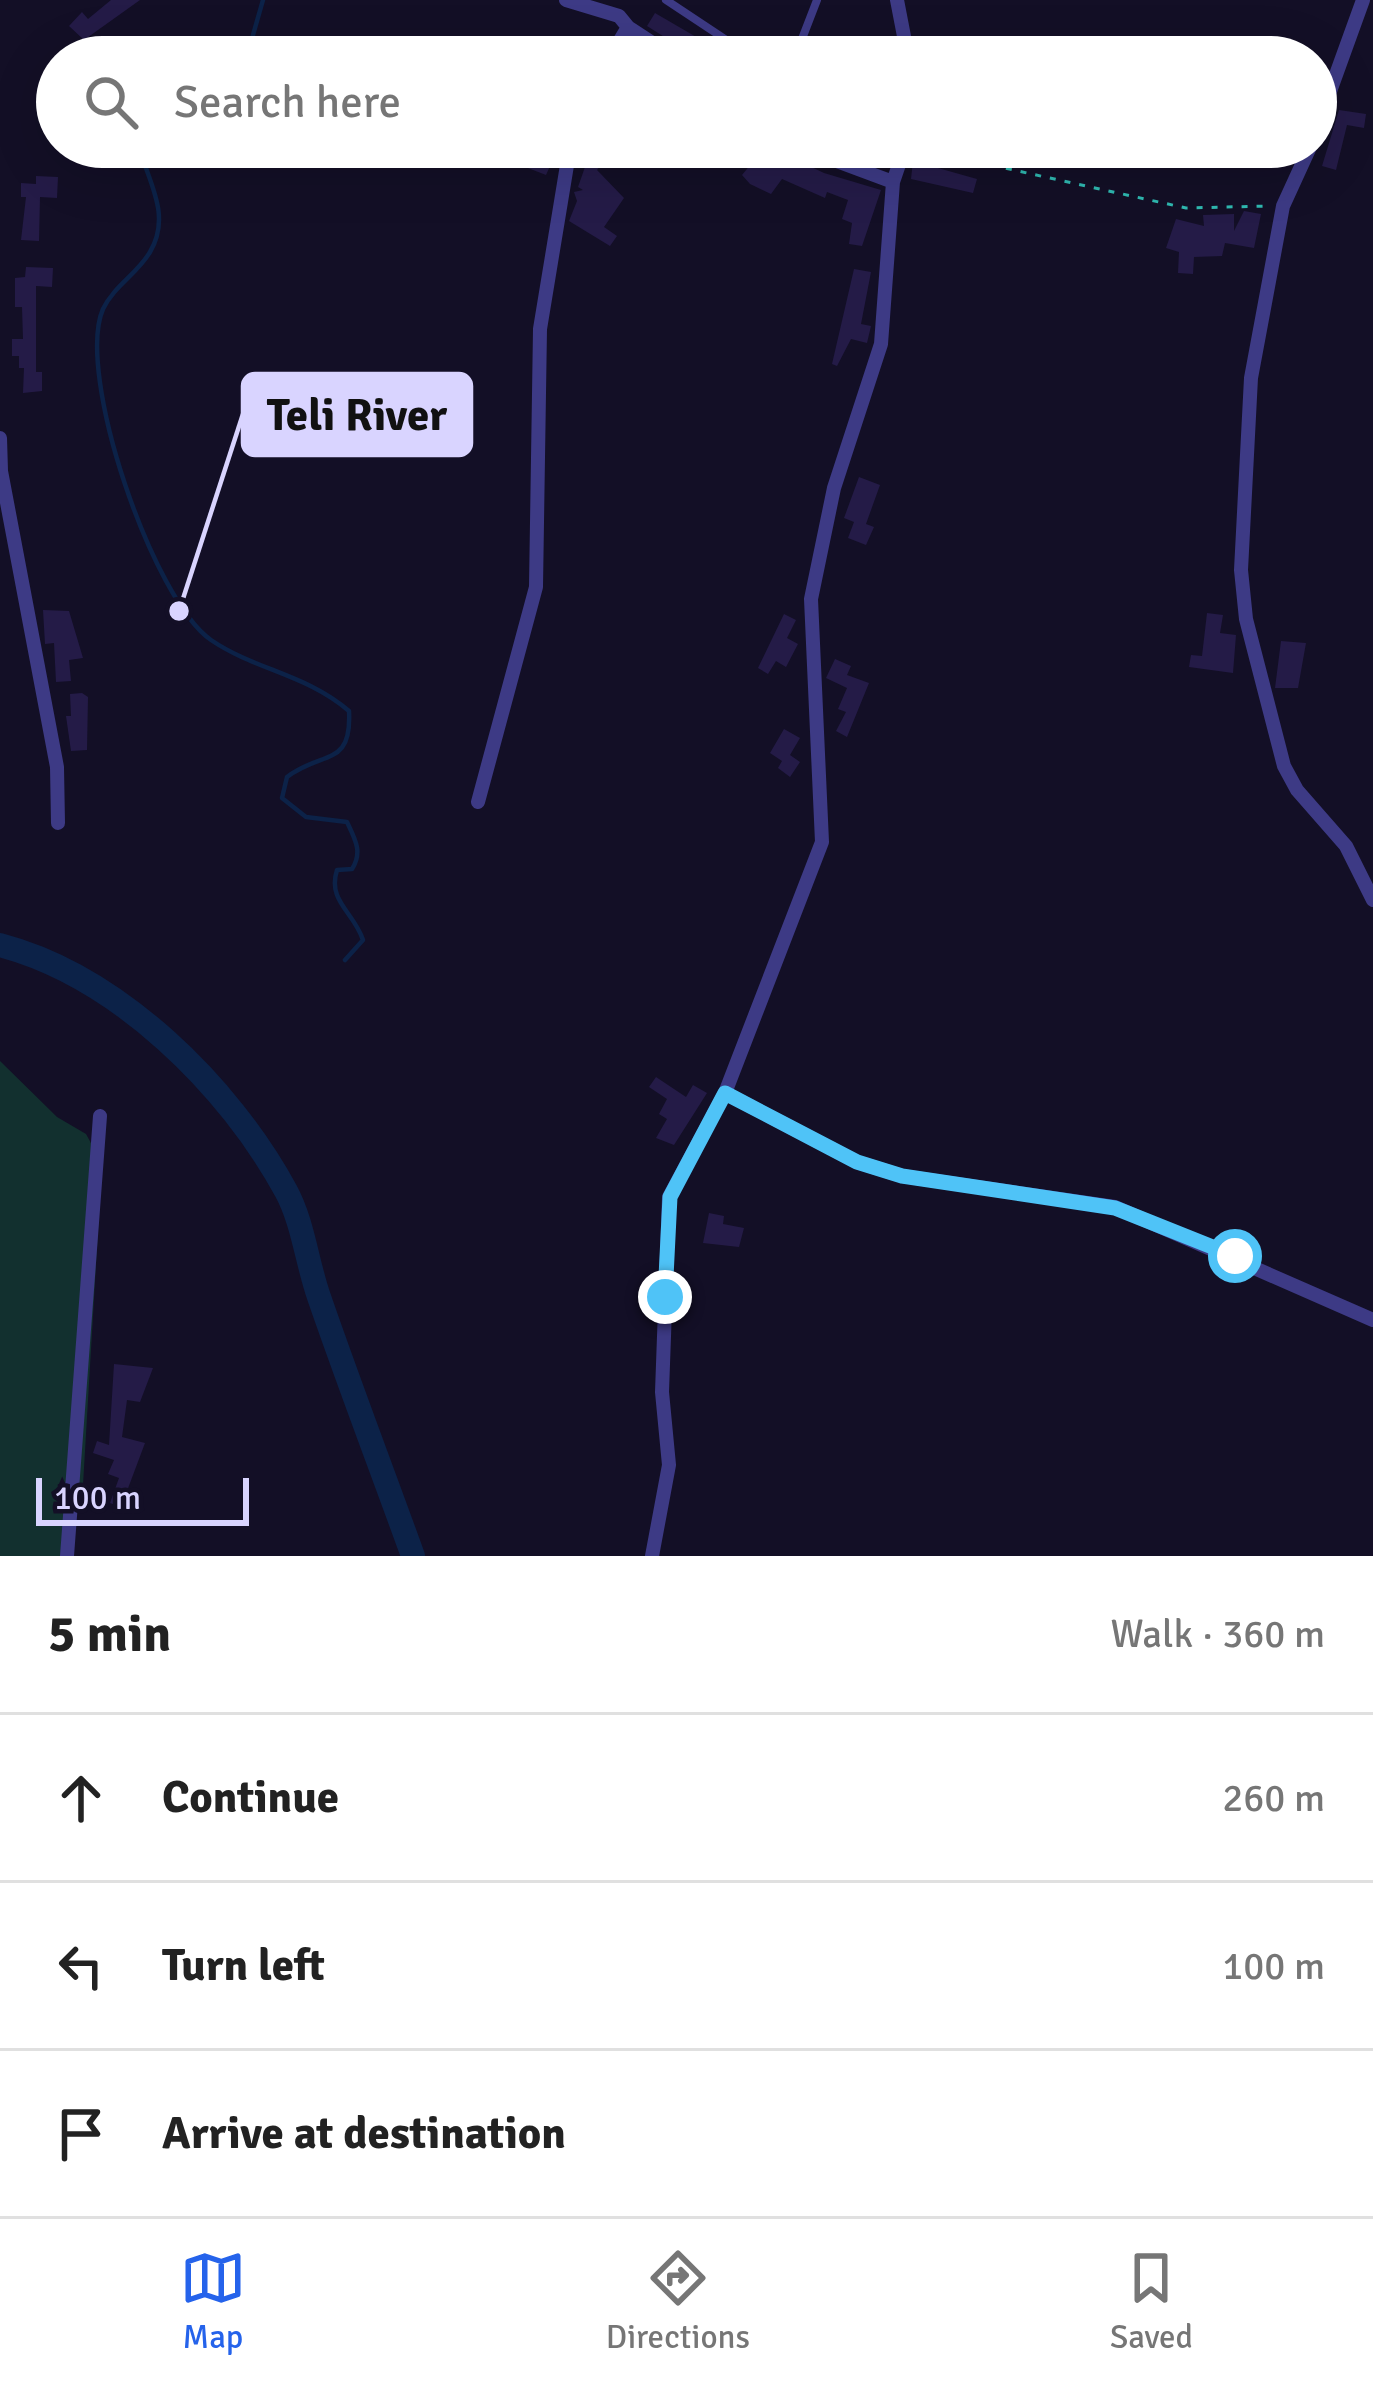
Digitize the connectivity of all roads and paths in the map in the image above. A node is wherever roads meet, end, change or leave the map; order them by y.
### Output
1 (566, 0) edge
2 (666, 0) edge
3 (817, 0) edge
4 (897, 0) edge
5 (1364, 0) edge
6 (628, 27) junction
7 (623, 36) edge
8 (642, 36) edge
9 (720, 36) edge
10 (803, 36) edge
11 (904, 36) edge
12 (1337, 73) edge
13 (567, 168) edge
14 (855, 168) edge
15 (899, 168) edge
16 (1004, 168) edge
17 (1300, 168) edge
18 (893, 182) junction
19 (1283, 206) junction
20 (0, 438) edge
21 (478, 802) dead end
22 (58, 823) dead end
23 (1373, 900) edge
24 (725, 1093) junction
25 (100, 1116) dead end
26 (1373, 1320) edge
27 (67, 1556) edge
28 (652, 1556) edge

1 - 6 street
2 - 9 lane
3 - 10 lane
4 - 11 street
5 - 12 street
6 - 7 street
6 - 8 street
13 - 21 street
14 - 18 street
15 - 18 street
16 - 19 path
17 - 19 street
18 - 24 street
19 - 23 street
20 - 22 street
24 - 26 street
24 - 28 street
25 - 27 street

